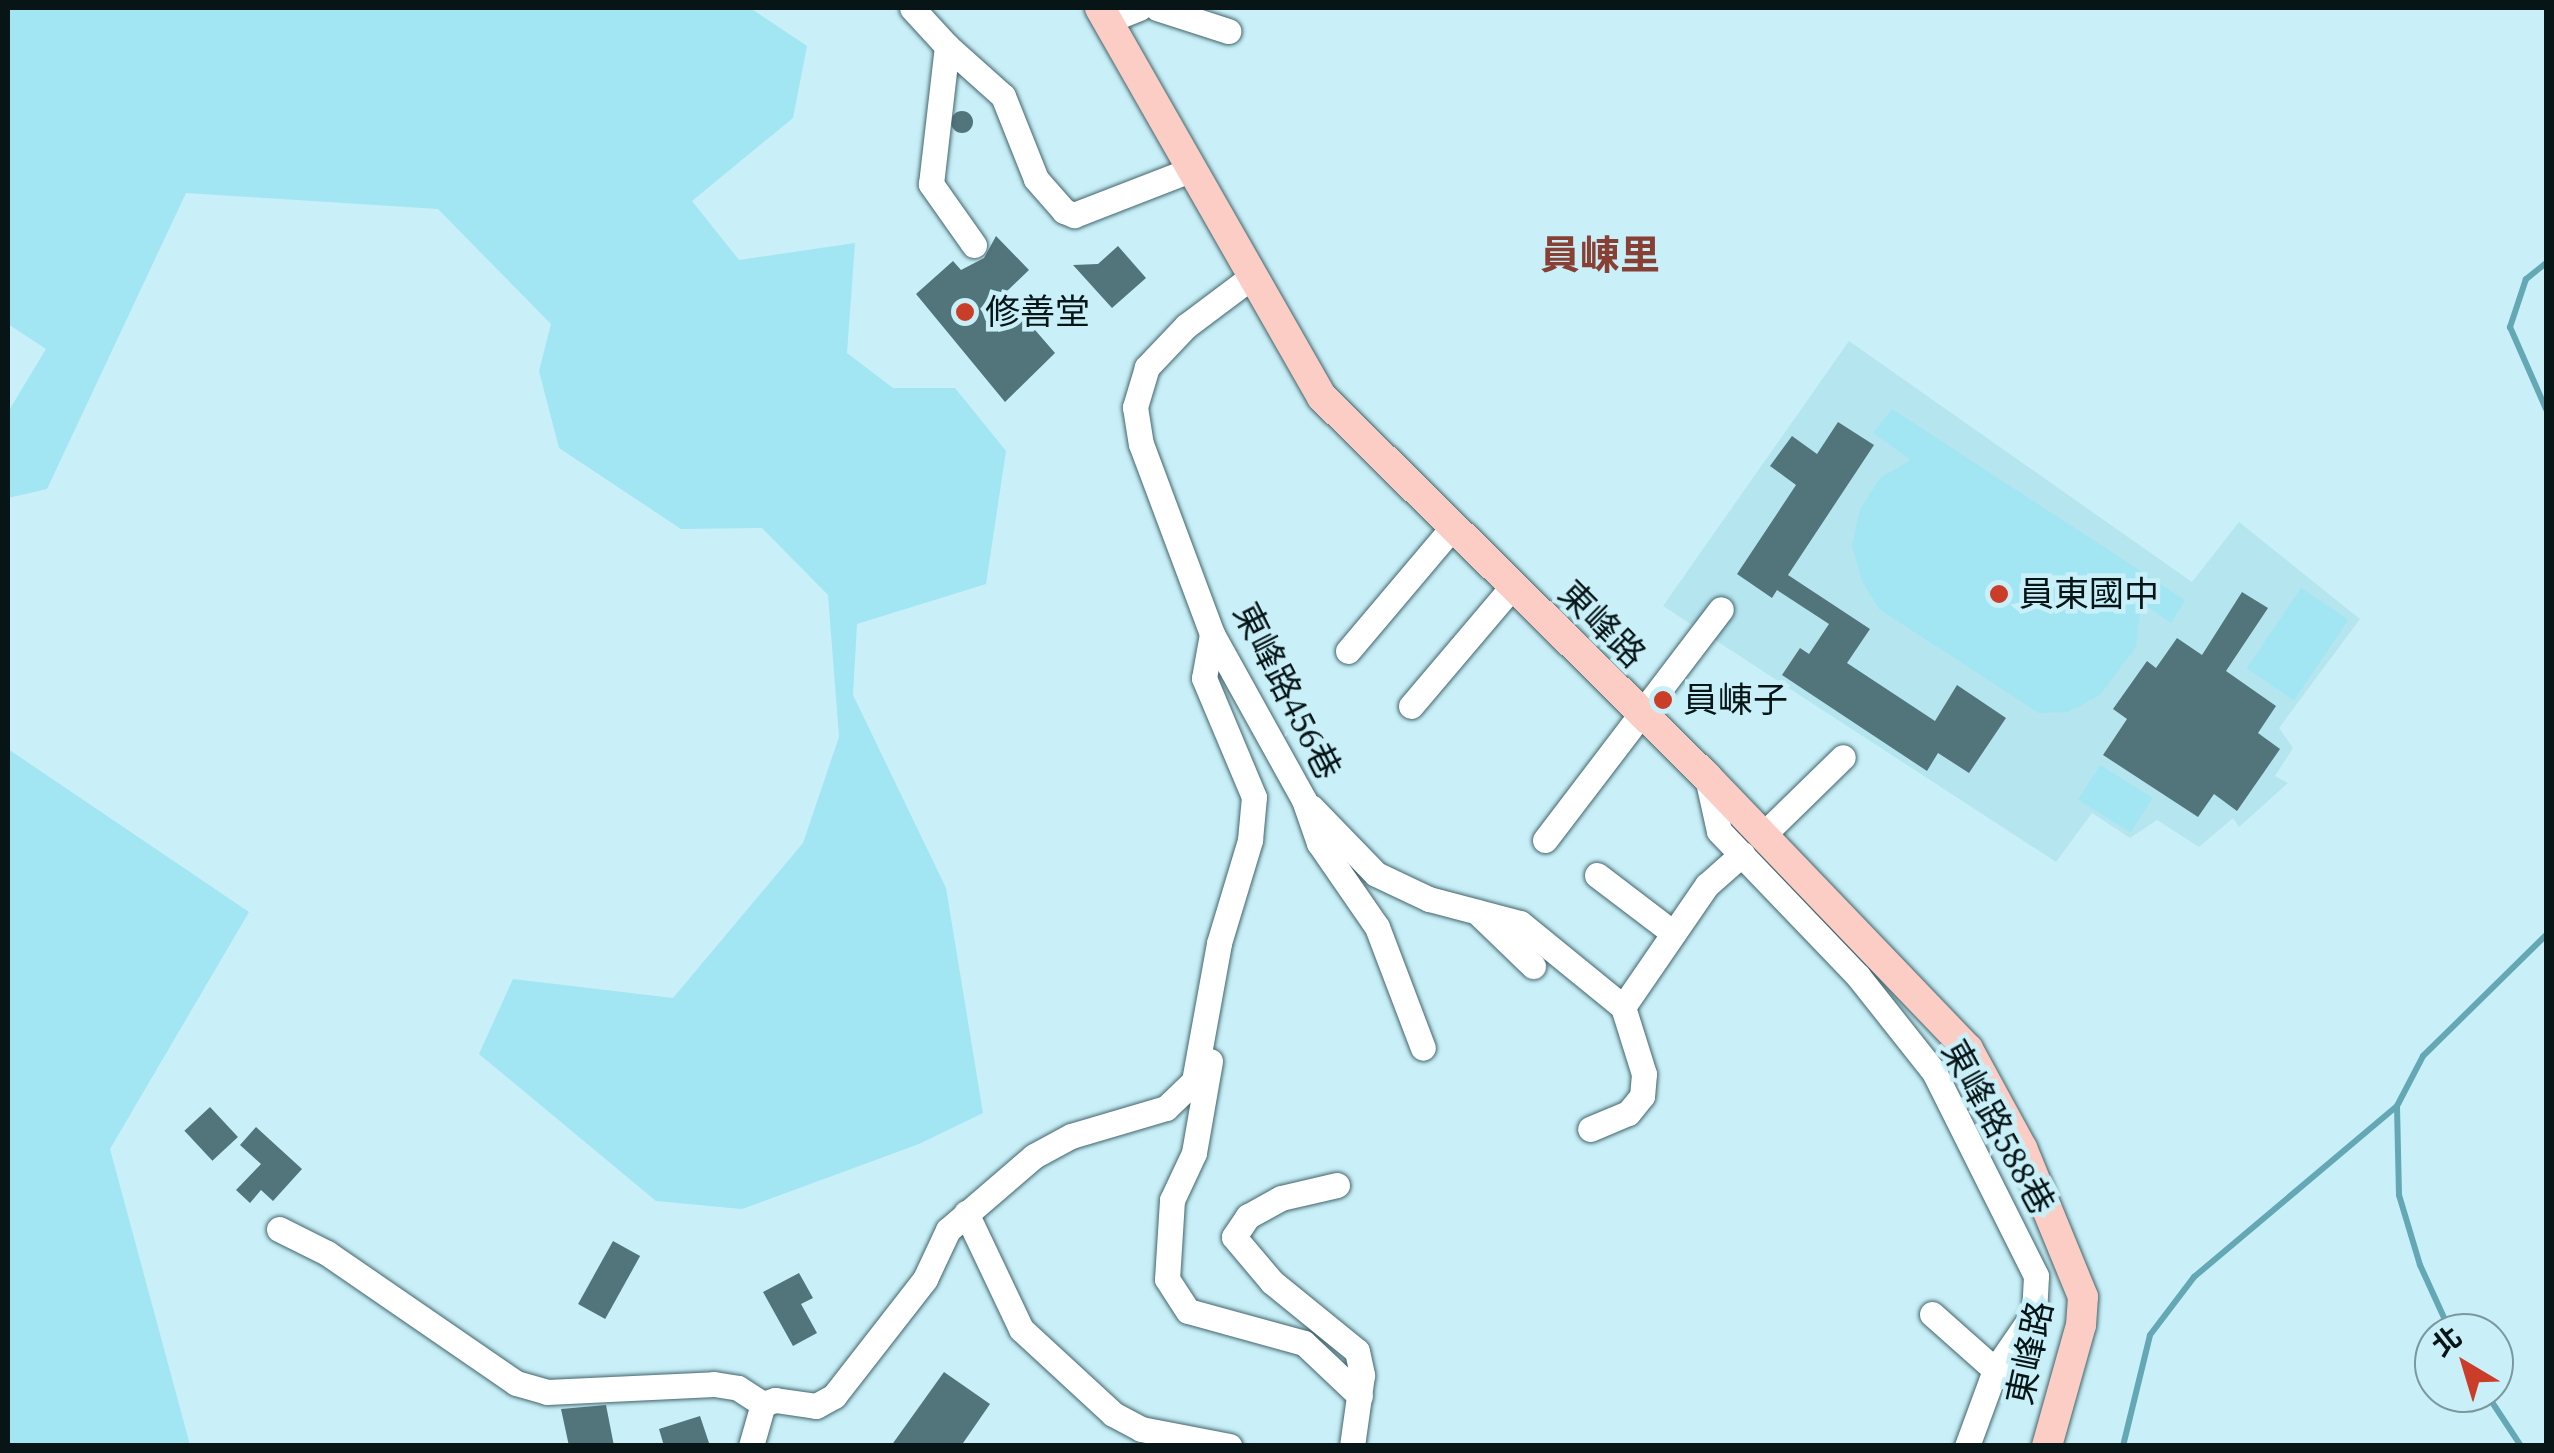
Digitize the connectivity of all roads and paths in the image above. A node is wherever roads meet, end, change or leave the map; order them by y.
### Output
1 (912, 8) edge
2 (1139, 8) edge
3 (1157, 8) edge
4 (1104, 14) edge
5 (1228, 31) dead end
6 (947, 46) junction
7 (1190, 170) junction
8 (974, 245) dead end
9 (1250, 278) junction
10 (1452, 528) junction
11 (1512, 587) junction
12 (1722, 608) dead end
13 (1212, 634) junction
14 (1348, 651) dead end
15 (1411, 706) dead end
16 (1643, 719) junction
17 (1843, 757) dead end
18 (1304, 800) junction
19 (1545, 840) dead end
20 (1753, 844) junction
21 (1596, 876) dead end
22 (1473, 908) junction
23 (1672, 933) junction
24 (1533, 966) dead end
25 (1623, 1008) junction
26 (1211, 1011) junction
27 (1422, 1048) dead end
28 (1590, 1129) dead end
29 (1336, 1185) dead end
30 (966, 1213) junction
31 (279, 1229) dead end
32 (1932, 1314) dead end
33 (1995, 1370) junction
34 (1360, 1396) junction
35 (763, 1404) junction
36 (751, 1446) edge
37 (1229, 1446) edge
38 (1352, 1446) edge
39 (1967, 1446) edge
40 (2047, 1446) edge

1 - 6 street
2 - 4 street
3 - 5 street
4 - 7 main road, 東峰路
6 - 7 street
6 - 8 street
7 - 9 main road, 東峰路
9 - 10 main road, 東峰路
9 - 13 street, 東峰路456巷
10 - 11 main road, 東峰路
10 - 14 street
11 - 15 street
11 - 16 main road, 東峰路
12 - 16 street
13 - 18 street, 東峰路456巷
13 - 26 street
16 - 19 street
16 - 20 main road, 東峰路
17 - 20 street
18 - 22 street
18 - 27 street, 東峰路456巷
20 - 23 street
20 - 33 street, 東峰路588巷
20 - 40 main road, 東峰路
21 - 23 street
22 - 24 street
22 - 25 street
23 - 25 street
25 - 28 street
26 - 30 street
26 - 34 street
29 - 34 street
30 - 35 street
30 - 37 street
31 - 35 street
32 - 33 street
33 - 39 street, 東峰路588巷
34 - 38 street
35 - 36 street

